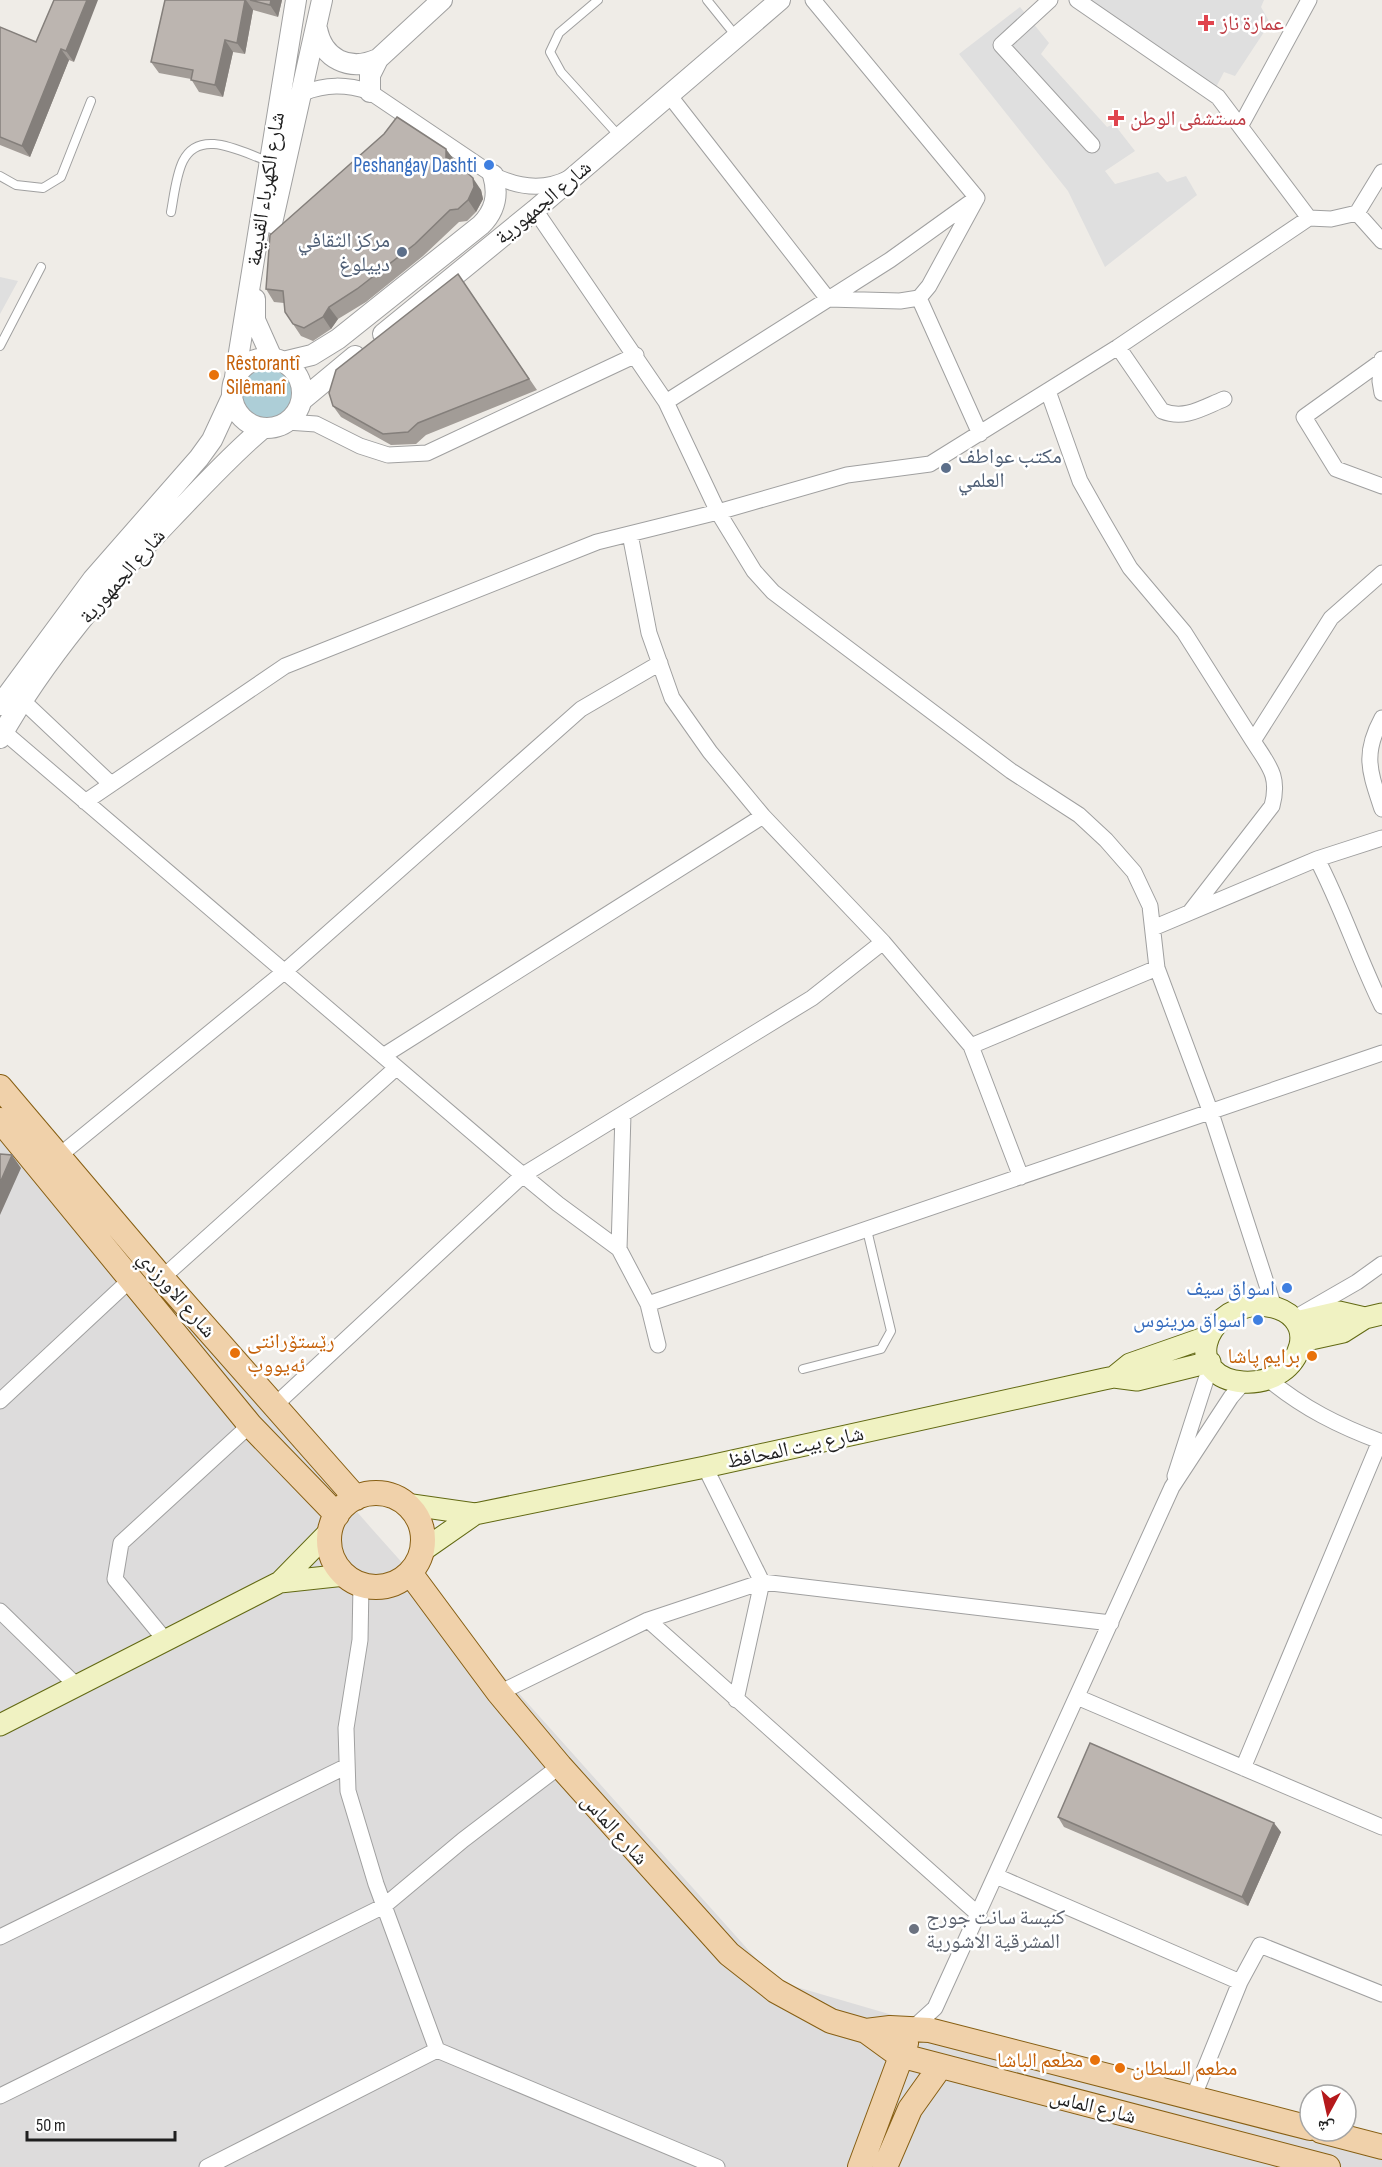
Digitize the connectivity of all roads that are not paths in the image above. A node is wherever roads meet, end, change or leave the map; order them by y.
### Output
1 (296, 0) edge
2 (322, 0) edge
3 (442, 0) edge
4 (598, 0) edge
5 (707, 0) edge
6 (780, 0) edge
7 (813, 0) edge
8 (1050, 0) edge
9 (1309, 0) edge
10 (1082, 1) edge
11 (317, 28) junction
12 (737, 37) junction
13 (378, 59) junction
14 (370, 92) junction
15 (303, 93) junction
16 (669, 95) junction
17 (91, 101) dead end
18 (1241, 125) junction
19 (620, 137) junction
20 (1092, 145) dead end
21 (270, 162) junction
22 (1382, 172) edge
23 (578, 173) junction
24 (0, 176) edge
25 (493, 176) junction
26 (977, 198) junction
27 (535, 210) junction
28 (171, 212) dead end
29 (1357, 213) junction
30 (1309, 218) junction
31 (1382, 240) edge
32 (41, 267) dead end
33 (919, 298) junction
34 (828, 299) junction
35 (0, 346) edge
36 (1118, 347) junction
37 (636, 355) junction
38 (278, 360) junction
39 (1382, 360) edge
40 (235, 377) junction
41 (1048, 391) junction
42 (1382, 393) edge
43 (231, 399) junction
44 (1224, 399) dead end
45 (302, 400) junction
46 (666, 402) junction
47 (287, 422) junction
48 (262, 429) junction
49 (980, 434) junction
50 (1382, 486) edge
51 (718, 512) junction
52 (630, 534) junction
53 (1382, 573) edge
54 (660, 663) junction
55 (23, 701) junction
56 (0, 705) edge
57 (1382, 718) edge
58 (2, 735) edge
59 (1253, 741) junction
60 (111, 784) junction
61 (85, 802) junction
62 (1382, 809) edge
63 (763, 816) junction
64 (1382, 838) edge
65 (1317, 859) junction
66 (1190, 912) junction
67 (1153, 928) junction
68 (883, 942) junction
69 (1157, 968) junction
70 (284, 972) junction
71 (1382, 1006) edge
72 (971, 1046) junction
73 (1382, 1053) edge
74 (383, 1056) junction
75 (396, 1068) junction
76 (0, 1087) edge
77 (1211, 1113) junction
78 (623, 1114) junction
79 (0, 1120) edge
80 (60, 1155) junction
81 (523, 1175) junction
82 (1021, 1178) junction
83 (867, 1230) junction
84 (619, 1249) junction
85 (1382, 1264) edge
86 (162, 1278) junction
87 (130, 1280) junction
88 (648, 1304) junction
89 (1274, 1308) junction
90 (1374, 1316) edge
91 (1297, 1327) junction
92 (1207, 1337) junction
93 (658, 1345) dead end
94 (1210, 1363) junction
95 (803, 1369) dead end
96 (1114, 1377) junction
97 (1268, 1379) junction
98 (1244, 1382) junction
99 (0, 1401) edge
100 (274, 1406) junction
101 (250, 1425) junction
102 (1381, 1441) edge
103 (705, 1467) junction
104 (1172, 1487) junction
105 (356, 1498) junction
106 (405, 1504) junction
107 (475, 1514) junction
108 (334, 1523) junction
109 (422, 1551) junction
110 (410, 1573) junction
111 (353, 1580) junction
112 (280, 1582) junction
113 (762, 1582) junction
114 (0, 1611) edge
115 (648, 1620) junction
116 (1111, 1623) junction
117 (166, 1641) junction
118 (77, 1686) junction
119 (499, 1693) junction
120 (1077, 1697) junction
121 (736, 1700) junction
122 (0, 1725) edge
123 (347, 1766) junction
124 (560, 1766) junction
125 (1243, 1768) junction
126 (1380, 1821) edge
127 (996, 1876) junction
128 (384, 1906) junction
129 (979, 1915) junction
130 (0, 1937) edge
131 (1240, 1982) junction
132 (1382, 1994) edge
133 (913, 2028) junction
134 (866, 2031) junction
135 (437, 2050) junction
136 (899, 2055) junction
137 (940, 2067) junction
138 (0, 2096) edge
139 (1193, 2098) junction
140 (1298, 2125) edge
141 (1358, 2141) edge
142 (1382, 2147) edge
143 (207, 2167) edge
144 (717, 2167) edge
145 (860, 2167) edge
146 (885, 2167) edge
147 (1328, 2167) edge

1 - 21 street, شارع الكهرباء القديمة
2 - 11 street, شارع الكهرباء القديمة
3 - 13 street
4 - 19 lane
5 - 12 lane
6 - 12 street, شارع الجمهورية
7 - 26 street
8 - 20 street
9 - 18 street
10 - 18 street
11 - 13 street
11 - 15 street, شارع الكهرباء القديمة
12 - 16 street, شارع الجمهورية
13 - 14 street
14 - 15 street
14 - 25 street
15 - 38 street, شارع الكهرباء القديمة
16 - 19 street, شارع الجمهورية
16 - 34 street
17 - 24 lane
18 - 30 street
19 - 23 street, شارع الجمهورية
21 - 28 lane
21 - 40 street, شارع الكهرباء القديمة
22 - 29 street
23 - 25 street
23 - 27 street, شارع الجمهورية
25 - 38 street
26 - 33 street
26 - 34 street
27 - 37 street
27 - 45 street, شارع الجمهورية
29 - 30 street
29 - 31 street
30 - 36 street
32 - 35 lane
33 - 34 street
33 - 49 street
34 - 46 street
36 - 41 street
36 - 44 street
37 - 46 street
37 - 47 street
38 - 40 street
38 - 45 street
39 - 42 street
39 - 50 street
40 - 43 street
41 - 49 street
41 - 59 street
43 - 48 street
43 - 56 street, شارع الجمهورية
45 - 47 street
46 - 51 street
47 - 48 street
48 - 55 street, شارع الجمهورية
49 - 51 street
51 - 52 street
51 - 67 street
52 - 54 street
52 - 60 street
53 - 59 street
54 - 63 street
54 - 70 street
55 - 58 street, شارع الجمهورية
55 - 60 street
57 - 62 street
58 - 61 street
59 - 66 street
60 - 61 street
61 - 70 street
63 - 68 street
63 - 74 street
64 - 65 street
65 - 66 street
65 - 71 street
66 - 67 street
67 - 69 street
68 - 72 street
68 - 78 street
69 - 72 street
69 - 77 street
70 - 74 street
70 - 80 street
72 - 82 street
73 - 77 street
74 - 75 street
75 - 81 street
75 - 86 street
76 - 80 main road, شارع الاورزدي
77 - 82 street
77 - 89 street
78 - 81 street
78 - 84 street
79 - 87 main road, شارع الاورزدي
80 - 86 main road, شارع الاورزدي
81 - 84 street
81 - 100 street
82 - 83 street
83 - 88 street
83 - 95 lane
84 - 88 street
85 - 91 street
86 - 100 main road, شارع الاورزدي
87 - 99 street
87 - 101 main road, شارع الاورزدي
88 - 93 street
89 - 91 main road
89 - 92 main road, شارع بيت المحافظ
90 - 91 main road
91 - 97 main road
92 - 94 main road
92 - 96 main road, شارع بيت المحافظ
94 - 96 main road, شارع بيت المحافظ
94 - 98 main road
94 - 104 street
96 - 103 main road, شارع بيت المحافظ
97 - 98 main road
97 - 102 street
98 - 104 street
100 - 105 main road, شارع الاورزدي
101 - 108 main road, شارع الاورزدي
101 - 117 street
102 - 125 street
103 - 107 main road, شارع بيت المحافظ
103 - 113 street
104 - 116 street
105 - 106 main road
105 - 108 main road
106 - 107 main road, شارع بيت المحافظ
106 - 109 main road
107 - 109 main road, شارع بيت المحافظ
108 - 111 main road
108 - 112 main road
109 - 110 main road
110 - 111 main road
110 - 119 main road, شارع الماس
111 - 112 main road
111 - 123 street
112 - 117 main road
113 - 115 street
113 - 116 street
113 - 121 street
114 - 118 street
115 - 119 street
115 - 121 street
116 - 120 street
117 - 118 main road
118 - 122 main road
119 - 124 main road, شارع الماس
120 - 125 street
120 - 127 street
121 - 129 street
123 - 128 street
123 - 130 street
124 - 128 street
124 - 134 main road, شارع الماس
125 - 126 street
127 - 129 street
127 - 131 street
128 - 135 street
128 - 138 street
129 - 133 street
131 - 132 street
131 - 139 street
133 - 134 main road, شارع الماس
133 - 136 main road
133 - 139 main road, شارع الماس
134 - 136 main road, شارع الماس
135 - 143 street
135 - 144 street
136 - 137 main road, شارع الماس
136 - 145 main road
137 - 146 main road
137 - 147 main road, شارع الماس
139 - 140 main road, شارع الماس
141 - 142 main road

